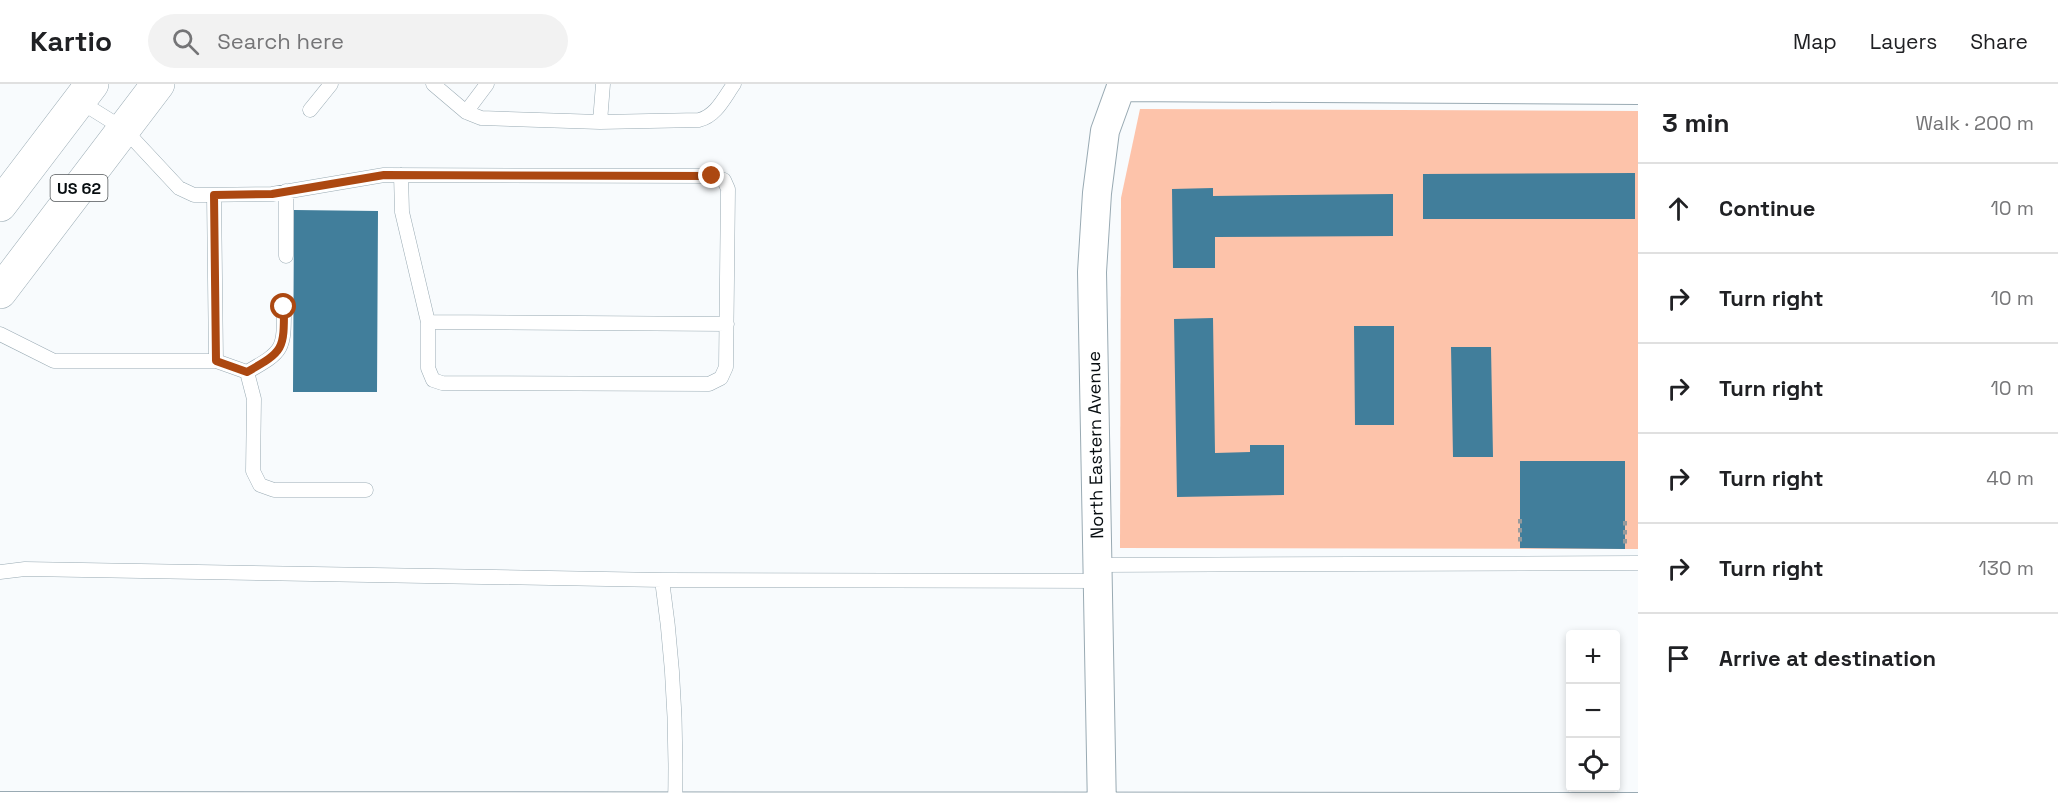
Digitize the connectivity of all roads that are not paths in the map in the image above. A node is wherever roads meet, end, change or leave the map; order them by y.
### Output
1 (158, 84) edge
2 (331, 84) edge
3 (433, 84) edge
4 (487, 84) edge
5 (603, 84) edge
6 (734, 84) edge
7 (1121, 85) edge
8 (1638, 90) edge
9 (86, 93) edge
10 (310, 110) dead end
11 (466, 112) junction
12 (600, 122) junction
13 (124, 129) junction
14 (401, 175) junction
15 (286, 191) junction
16 (214, 195) junction
17 (0, 206) edge
18 (285, 256) dead end
19 (0, 292) edge
20 (284, 307) dead end
21 (428, 322) junction
22 (727, 324) junction
23 (0, 334) edge
24 (216, 361) junction
25 (247, 372) junction
26 (366, 490) dead end
27 (1638, 563) edge
28 (0, 572) edge
29 (1097, 573) junction
30 (662, 580) junction
31 (0, 806) edge
32 (1638, 807) edge
33 (675, 808) edge
34 (1102, 809) edge

1 - 13 highway, US 62
2 - 10 lane
3 - 11 lane
4 - 11 lane
5 - 12 lane
6 - 12 lane
7 - 8 street
7 - 29 street, North Eastern Avenue
9 - 13 lane
9 - 17 highway, US 62
11 - 12 lane
13 - 16 lane
13 - 19 highway, US 62
14 - 15 lane
14 - 21 lane
14 - 22 lane
15 - 16 lane
15 - 18 lane
16 - 24 lane
20 - 25 lane
21 - 22 lane
21 - 22 lane
23 - 24 lane
24 - 25 lane
25 - 26 lane
27 - 29 lane
28 - 30 lane
29 - 30 lane
29 - 34 street, North Eastern Avenue
30 - 33 lane
31 - 33 street
32 - 34 street
33 - 34 street

